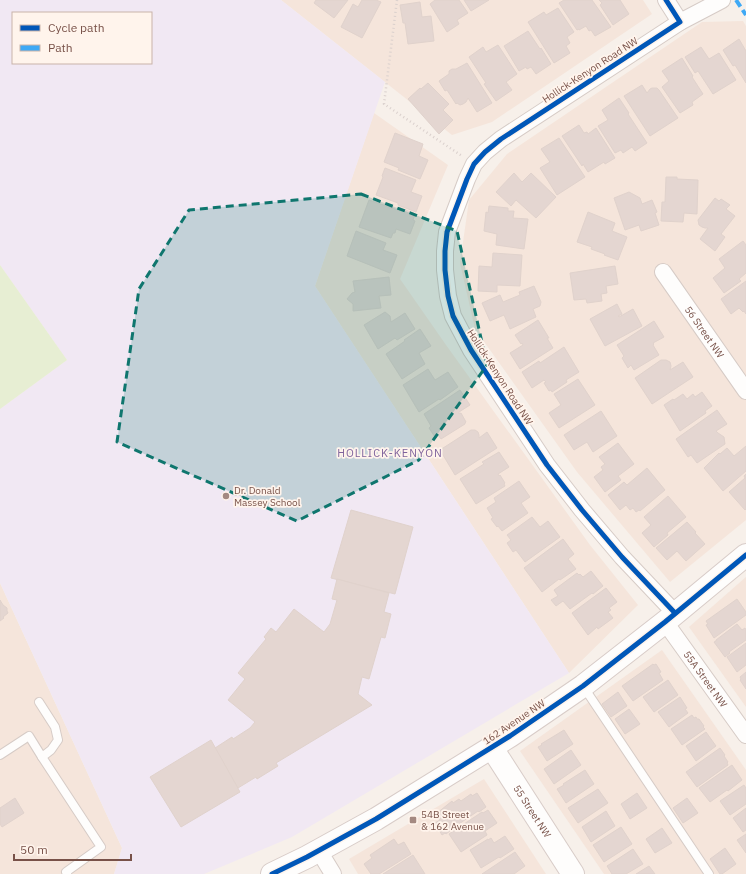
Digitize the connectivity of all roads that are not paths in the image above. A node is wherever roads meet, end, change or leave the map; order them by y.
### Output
1 (666, 0) edge
2 (722, 0) edge
3 (680, 22) junction
4 (663, 272) dead end
5 (746, 391) edge
6 (746, 555) edge
7 (670, 618) junction
8 (583, 686) junction
9 (40, 702) dead end
10 (746, 735) edge
11 (492, 748) junction
12 (0, 755) edge
13 (42, 757) junction
14 (319, 851) junction
15 (67, 874) edge
16 (272, 874) edge
17 (333, 874) edge
18 (573, 874) edge
19 (709, 874) edge

1 - 3 street
2 - 3 street, Hollick-Kenyon Road NW
3 - 7 street, Hollick-Kenyon Road NW
4 - 5 street, 56 Street NW
6 - 7 street, 162 Avenue NW
7 - 8 street, 162 Avenue NW
7 - 10 street, 55A Street NW
8 - 11 street, 162 Avenue NW
8 - 19 lane
9 - 13 lane
11 - 14 street, 162 Avenue NW
11 - 18 street, 55 Street NW
12 - 13 lane
13 - 15 lane
14 - 16 street, 162 Avenue NW
14 - 17 street

